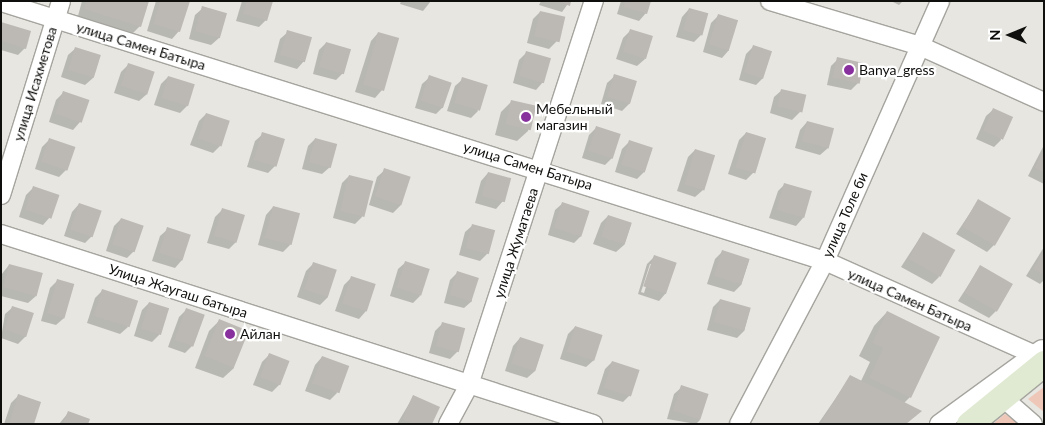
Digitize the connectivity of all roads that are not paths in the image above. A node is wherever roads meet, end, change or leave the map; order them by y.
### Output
1 (61, 1) edge
2 (594, 1) edge
3 (770, 1) edge
4 (940, 1) edge
5 (1, 2) edge
6 (55, 19) junction
7 (920, 46) junction
8 (1044, 102) edge
9 (539, 169) junction
10 (1, 195) edge
11 (1, 234) edge
12 (825, 261) junction
13 (1044, 348) edge
14 (1044, 361) edge
15 (469, 385) junction
16 (1002, 397) junction
17 (448, 424) edge
18 (593, 424) edge
19 (739, 424) edge
20 (940, 424) edge
21 (969, 424) edge
22 (1033, 424) edge

1 - 6 street, улица Исахметова
2 - 9 street, улица Жуматаева
3 - 7 street
4 - 7 street, улица Толе би
5 - 6 street, улица Самен Батыра
6 - 9 street, улица Самен Батыра
6 - 10 street, улица Исахметова
7 - 8 street
7 - 12 street, улица Толе би
9 - 12 street, улица Самен Батыра
9 - 15 street, улица Жуматаева
11 - 15 street, Улица Жаугаш батыра
12 - 14 street, улица Самен Батыра
12 - 19 street, улица Толе би
13 - 20 street
14 - 16 main road
15 - 17 street, улица Жуматаева
15 - 18 street
16 - 21 main road
16 - 22 street

